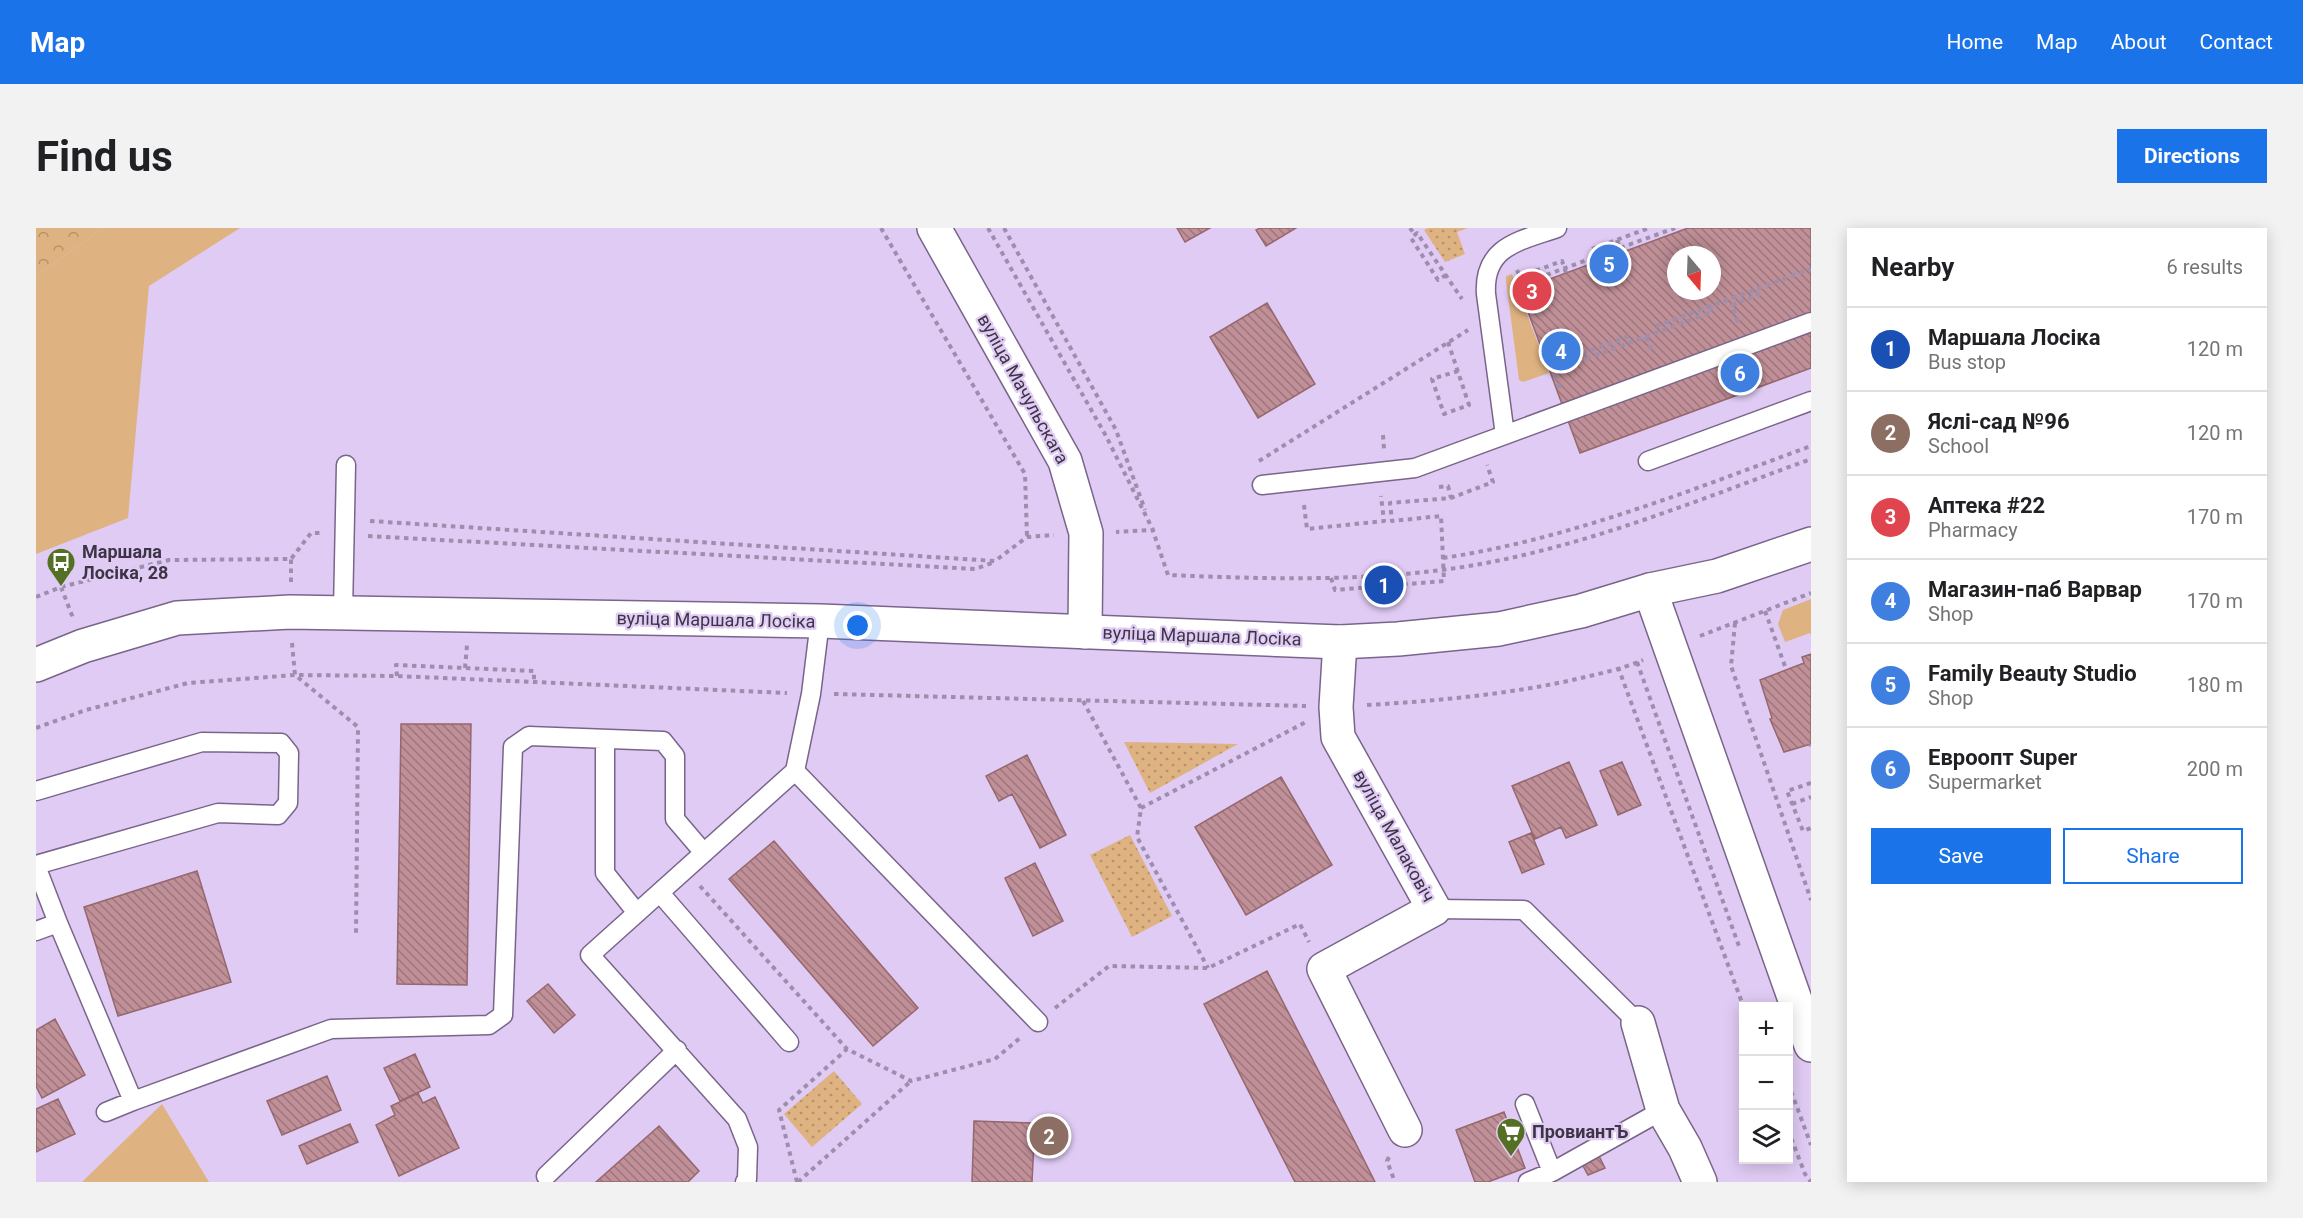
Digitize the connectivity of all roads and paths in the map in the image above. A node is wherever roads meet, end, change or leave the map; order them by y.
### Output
1 (881, 228) edge
2 (934, 228) edge
3 (988, 228) edge
4 (1004, 228) edge
5 (1410, 228) edge
6 (1557, 228) edge
7 (1649, 228) edge
8 (1675, 228) edge
9 (1643, 229) edge
10 (1414, 235) junction
11 (1617, 240) junction
12 (1606, 253) dead end
13 (1596, 257) junction
14 (1811, 269) edge
15 (1565, 271) junction
16 (1446, 275) junction
17 (1519, 276) dead end
18 (1527, 278) dead end
19 (1538, 278) junction
20 (1524, 287) dead end
21 (1756, 289) junction
22 (1466, 304) dead end
23 (1710, 306) junction
24 (1811, 322) edge
25 (1656, 326) dead end
26 (1474, 327) dead end
27 (1741, 329) dead end
28 (1632, 335) dead end
29 (1646, 337) junction
30 (1448, 342) junction
31 (1601, 345) junction
32 (1604, 352) junction
33 (1655, 360) dead end
34 (1557, 363) dead end
35 (1458, 370) junction
36 (1562, 394) dead end
37 (1811, 401) edge
38 (1505, 435) junction
39 (1479, 445) junction
40 (1811, 446) edge
41 (1811, 459) edge
42 (1648, 461) dead end
43 (346, 465) dead end
44 (1262, 485) joint
45 (1437, 487) dead end
46 (1381, 493) dead end
47 (1304, 498) dead end
48 (1451, 498) junction
49 (1811, 522) edge
50 (1153, 530) junction
51 (1086, 533) junction
52 (345, 535) junction
53 (368, 536) junction
54 (1027, 537) junction
55 (1811, 544) edge
56 (1443, 558) junction
57 (995, 561) junction
58 (1444, 569) junction
59 (1331, 578) junction
60 (1650, 590) junction
61 (1811, 593) edge
62 (36, 597) edge
63 (1765, 611) junction
64 (343, 612) junction
65 (820, 621) junction
66 (1735, 622) junction
67 (1085, 632) junction
68 (1340, 642) junction
69 (1670, 648) junction
70 (1637, 662) junction
71 (36, 665) edge
72 (1618, 667) junction
73 (1786, 669) dead end
74 (295, 675) junction
75 (397, 676) junction
76 (534, 681) junction
77 (811, 694) junction
78 (1083, 701) junction
79 (1336, 707) junction
80 (36, 728) edge
81 (605, 739) junction
82 (795, 771) junction
83 (1811, 783) edge
84 (36, 791) edge
85 (1811, 797) edge
86 (1792, 804) junction
87 (1141, 808) junction
88 (1811, 828) edge
89 (704, 854) junction
90 (36, 866) edge
91 (685, 870) junction
92 (660, 893) junction
93 (1811, 900) edge
94 (1434, 909) junction
95 (638, 913) junction
96 (58, 923) junction
97 (36, 932) edge
98 (356, 935) dead end
99 (1741, 951) dead end
100 (1208, 968) junction
101 (1324, 969) junction
102 (1741, 1002) edge
103 (1038, 1022) junction
104 (1638, 1023) joint
105 (789, 1042) dead end
106 (1811, 1045) edge
107 (847, 1049) junction
108 (677, 1050) junction
109 (911, 1081) junction
110 (1793, 1096) edge
111 (133, 1101) junction
112 (1525, 1104) dead end
113 (1663, 1110) junction
114 (106, 1112) dead end
115 (1405, 1130) dead end
116 (1793, 1144) edge
117 (1811, 1145) edge
118 (1552, 1172) junction
119 (546, 1176) dead end
120 (745, 1182) edge
121 (797, 1182) edge
122 (1528, 1182) edge
123 (1700, 1182) edge
124 (1811, 1182) edge

1 - 54 path
2 - 51 main road, вуліца Мачульскага
3 - 50 path
4 - 50 path
5 - 10 path
6 - 38 lane
7 - 9 path
8 - 11 path
9 - 11 path
10 - 16 path
10 - 16 path
11 - 13 path
12 - 13 path
13 - 15 path
14 - 21 path
15 - 17 path
15 - 19 path
16 - 22 path
18 - 19 path
19 - 20 path
21 - 23 path
21 - 27 path
23 - 25 path
23 - 29 path
24 - 38 lane
26 - 30 path
28 - 31 path
29 - 32 path
29 - 33 path
30 - 35 path
30 - 44 path
31 - 32 path
31 - 34 path
32 - 36 path
35 - 35 path
37 - 42 lane
38 - 39 lane
39 - 44 lane
39 - 48 path
40 - 56 path
41 - 58 path
43 - 52 lane
45 - 48 path
46 - 47 path
48 - 56 path
49 - 60 main road, вуліца Маршала Лосіка
50 - 51 path
50 - 59 path
51 - 54 path
51 - 67 main road, вуліца Мачульскага
52 - 53 path
52 - 62 path
52 - 64 lane
53 - 57 path
53 - 57 path
54 - 57 path
55 - 60 main road, вуліца Маршала Лосіка
56 - 58 path
58 - 59 path
58 - 59 path
60 - 68 main road, вуліца Маршала Лосіка
60 - 69 main road
61 - 63 path
63 - 66 path
63 - 73 path
64 - 65 main road, вуліца Маршала Лосіка
64 - 71 main road, вуліца Маршала Лосіка
65 - 67 main road, вуліца Маршала Лосіка
65 - 77 lane
66 - 69 path
66 - 93 path
67 - 68 main road, вуліца Маршала Лосіка
68 - 79 main road, вуліца Малаковіч
69 - 70 path
69 - 106 main road
70 - 72 path
70 - 99 path
72 - 79 path
72 - 102 path
74 - 75 path
74 - 80 path
74 - 98 path
75 - 76 path
75 - 76 path
76 - 77 path
77 - 78 path
77 - 82 lane
78 - 79 path
78 - 87 path
79 - 87 path
79 - 94 main road, вуліца Малаковіч
81 - 89 lane
81 - 95 lane
81 - 111 lane
82 - 89 lane
82 - 103 lane
83 - 86 path
84 - 90 lane
85 - 86 path
86 - 88 path
87 - 100 path
89 - 91 lane
90 - 96 lane
91 - 92 lane
91 - 107 path
92 - 95 lane
92 - 105 lane
94 - 101 main road, вуліца Малаковіч
94 - 104 lane
95 - 108 lane
96 - 97 lane
96 - 111 lane
100 - 101 path
100 - 103 path
101 - 115 main road
103 - 109 path
104 - 113 main road
107 - 109 path
107 - 121 path
108 - 119 lane
108 - 120 lane
109 - 121 path
110 - 117 path
111 - 114 lane
112 - 118 lane
113 - 118 lane
113 - 123 main road
116 - 124 path
118 - 122 lane

